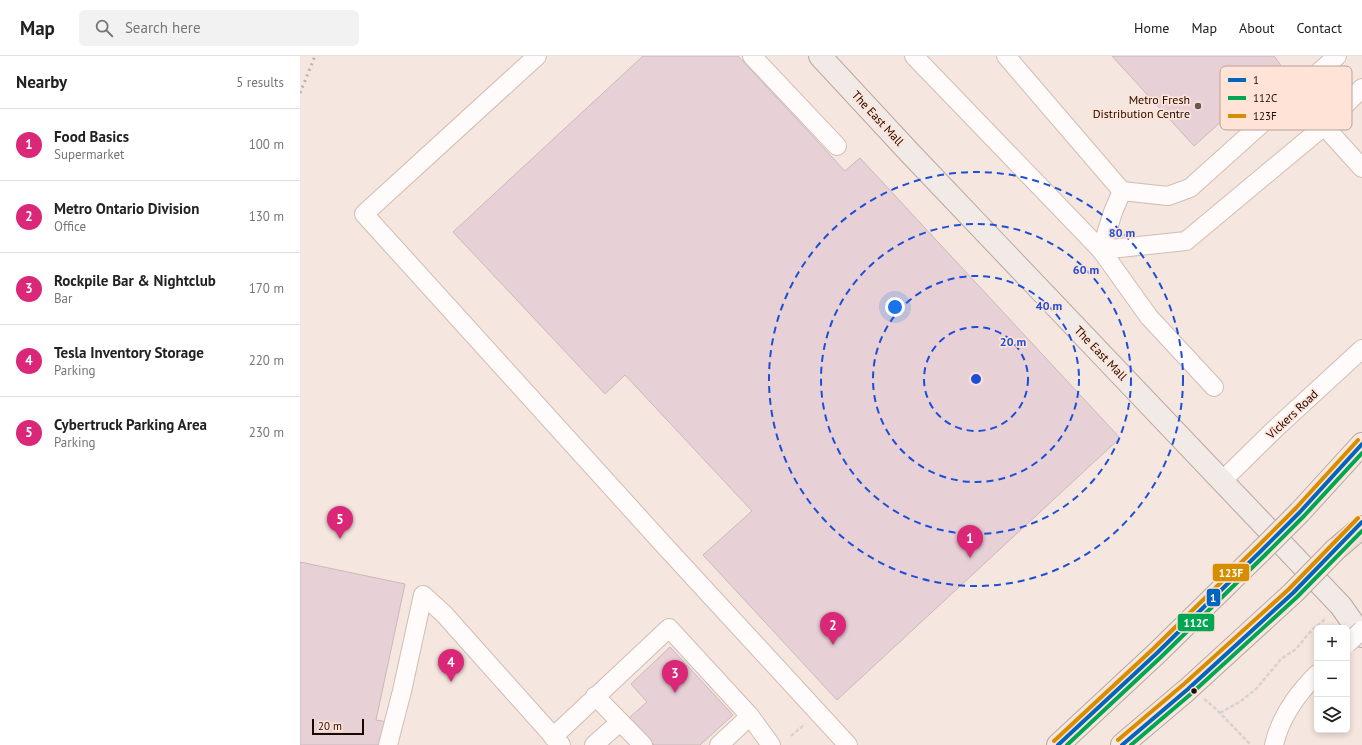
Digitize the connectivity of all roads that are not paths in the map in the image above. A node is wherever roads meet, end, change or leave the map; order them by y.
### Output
1 (537, 56) edge
2 (752, 56) edge
3 (820, 56) edge
4 (914, 56) edge
5 (1006, 56) edge
6 (1337, 56) edge
7 (1326, 66) edge
8 (1362, 88) edge
9 (1352, 98) edge
10 (1255, 130) edge
11 (1319, 130) edge
12 (1328, 130) edge
13 (837, 146) dead end
14 (1362, 168) edge
15 (1122, 191) junction
16 (1101, 250) junction
17 (1362, 349) edge
18 (1214, 387) dead end
19 (1362, 444) edge
20 (1222, 481) junction
21 (1362, 522) edge
22 (1362, 527) edge
23 (1335, 550) junction
24 (1362, 630) edge
25 (1362, 636) edge
26 (1350, 641) edge
27 (1314, 677) edge
28 (595, 696) junction
29 (750, 716) junction
30 (620, 722) junction
31 (557, 741) edge
32 (388, 745) edge
33 (594, 745) edge
34 (643, 745) edge
35 (719, 745) edge
36 (771, 745) edge
37 (848, 745) edge
38 (1058, 745) edge
39 (1122, 745) edge
40 (1274, 745) edge

1 - 37 street
2 - 13 street
3 - 20 main road, The East Mall
4 - 16 street
5 - 15 street
6 - 7 street
8 - 9 street
10 - 15 street
11 - 16 street
12 - 14 street
15 - 16 street
16 - 18 street
17 - 20 street, Vickers Road
19 - 38 main road, bridge
20 - 25 main road, The East Mall
21 - 23 main road
22 - 23 highway
23 - 39 main road, bridge
24 - 26 street, bridge
27 - 40 street
28 - 29 street
28 - 30 street
28 - 31 street
29 - 35 street
29 - 36 street
30 - 33 street
30 - 34 street
31 - 32 street

